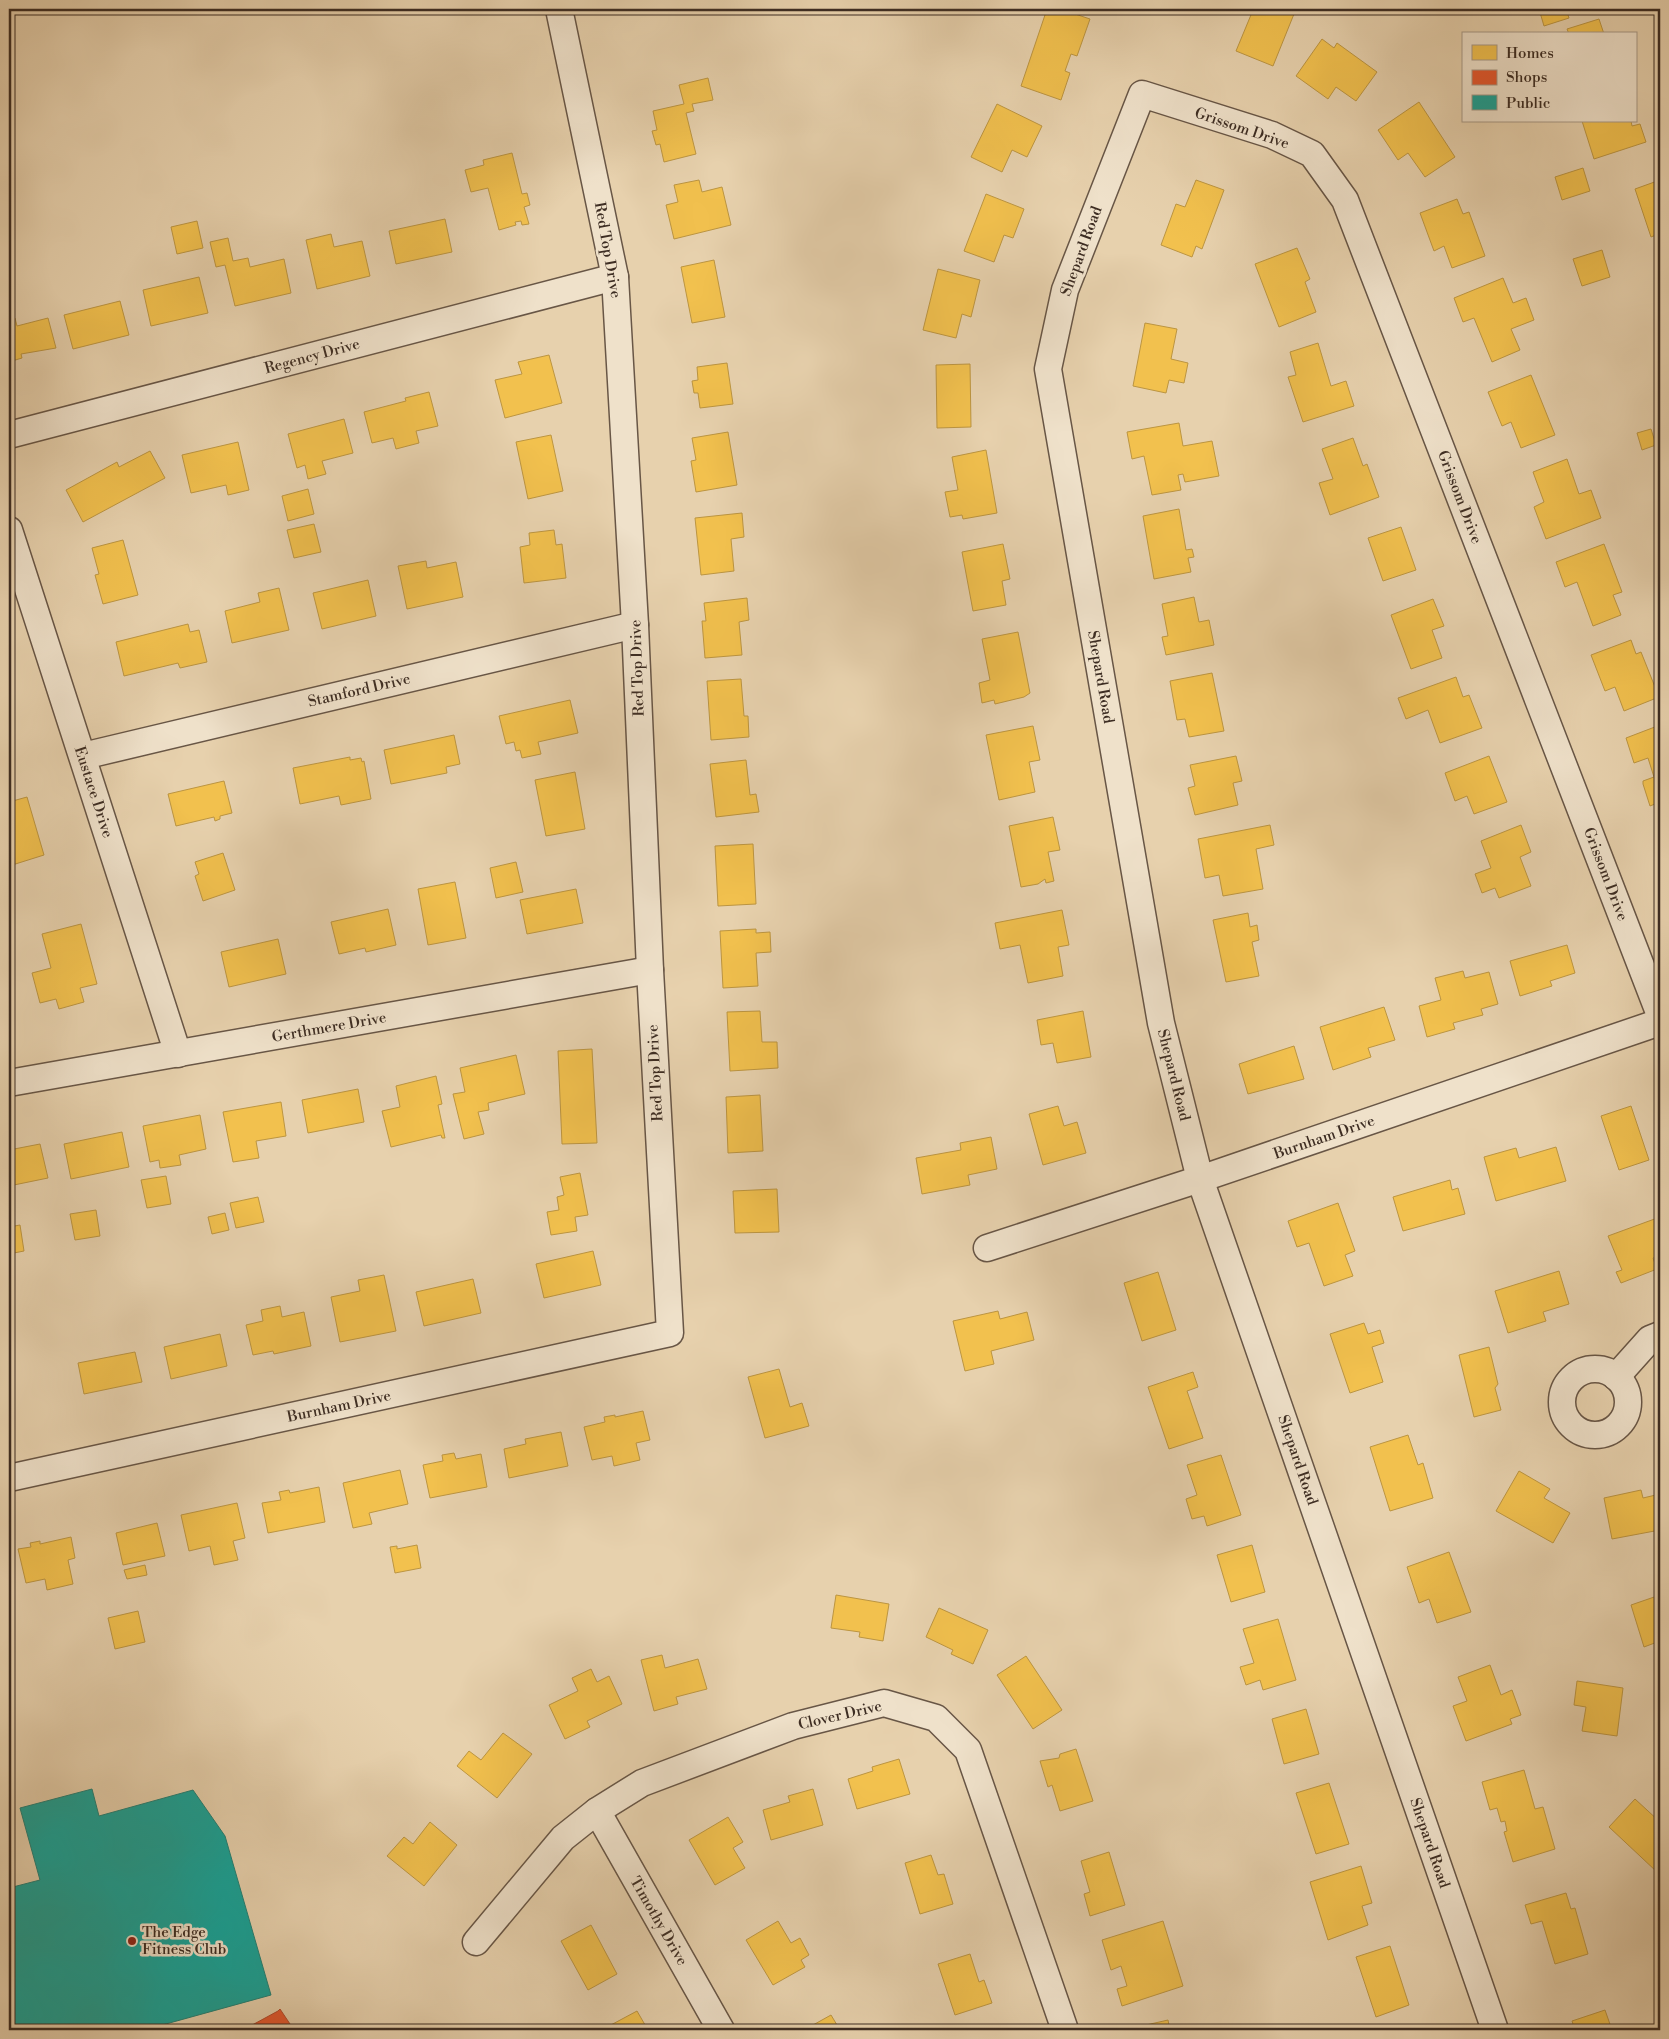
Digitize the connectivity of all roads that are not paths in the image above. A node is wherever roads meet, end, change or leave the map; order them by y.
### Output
1 (559, 9) edge
2 (1142, 94) joint
3 (615, 276) junction
4 (9, 435) edge
5 (9, 530) edge
6 (636, 625) junction
7 (83, 756) junction
8 (650, 970) junction
9 (1660, 1015) edge
10 (1660, 1022) edge
11 (178, 1054) junction
12 (9, 1083) edge
13 (1200, 1179) junction
14 (986, 1248) dead end
15 (670, 1334) joint
16 (1660, 1335) edge
17 (1616, 1377) dead end
18 (9, 1478) edge
19 (597, 1811) junction
20 (476, 1942) dead end
21 (721, 2030) edge
22 (1066, 2030) edge
23 (1495, 2030) edge

1 - 3 street, Red Top Drive
2 - 9 street, Grissom Drive
2 - 13 street, Shepard Road
3 - 4 street, Regency Drive
3 - 6 street, Red Top Drive
5 - 7 street, Eustace Drive
6 - 7 street, Stamford Drive
6 - 8 street, Red Top Drive
7 - 11 street, Eustace Drive
8 - 11 street, Gerthmere Drive
8 - 15 street, Red Top Drive
10 - 13 street, Burnham Drive
11 - 12 street, Gerthmere Drive
13 - 14 street, Burnham Drive
13 - 23 street, Shepard Road
15 - 18 street, Burnham Drive
16 - 17 street
19 - 20 street, Clover Drive
19 - 21 street, Timothy Drive
19 - 22 street, Clover Drive

